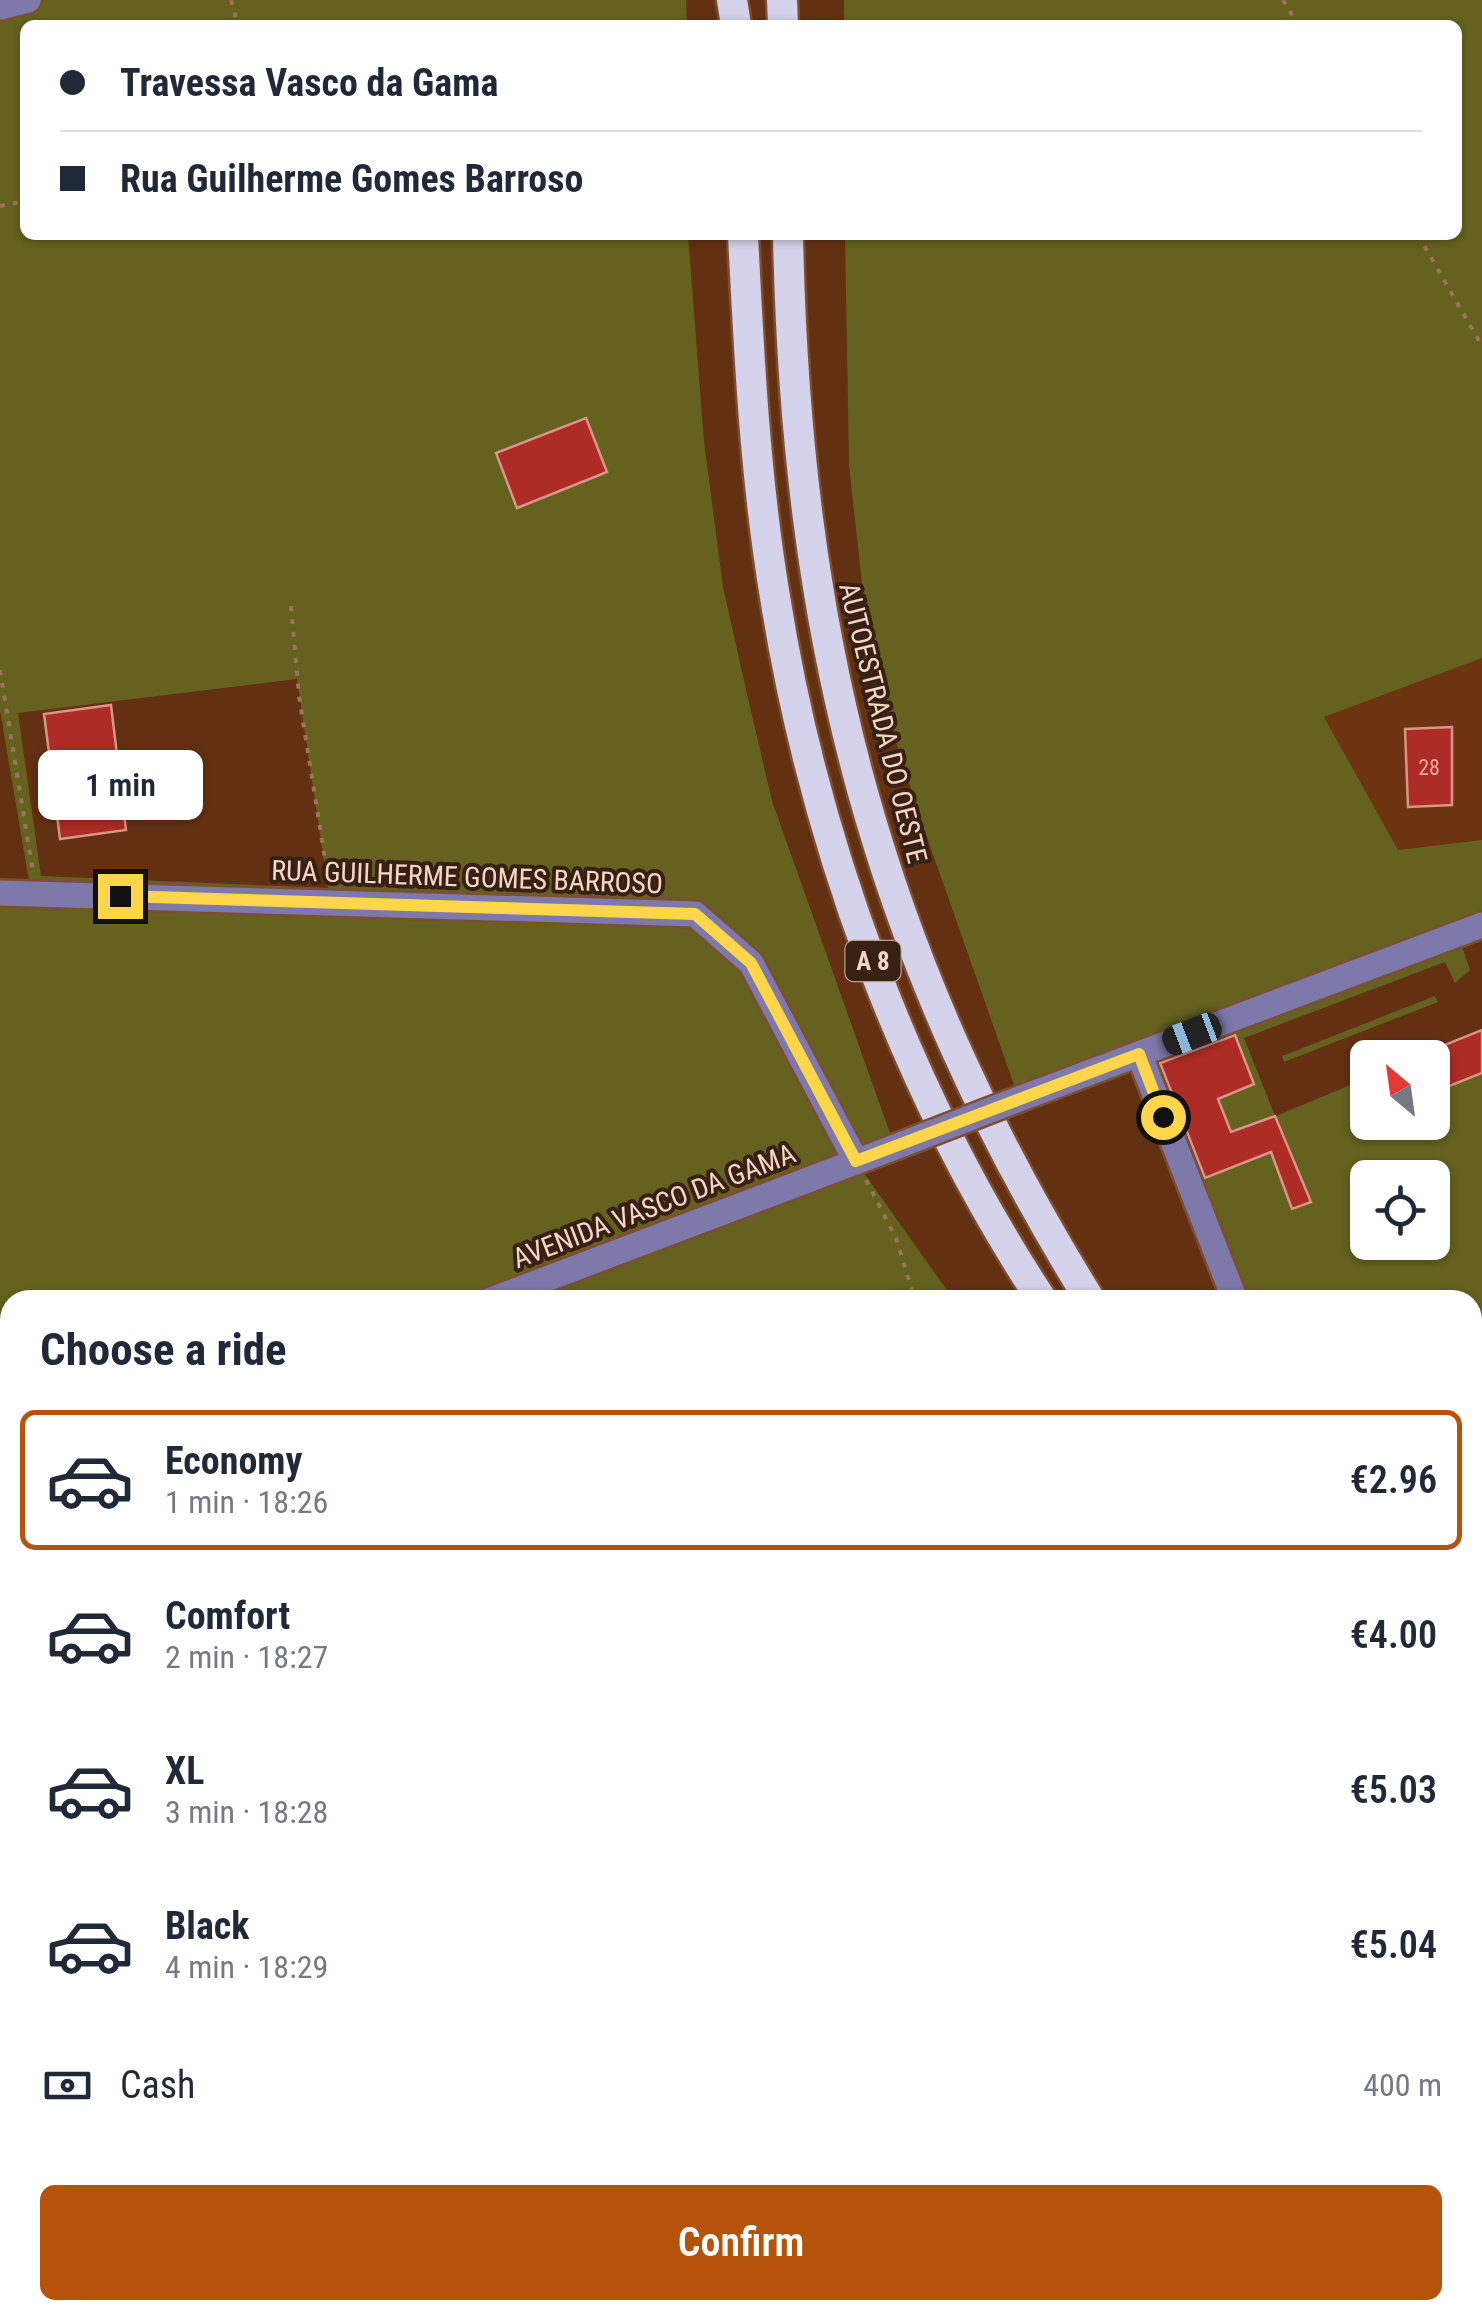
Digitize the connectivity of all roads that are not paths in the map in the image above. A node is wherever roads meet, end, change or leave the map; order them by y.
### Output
1 (28, 0) edge
2 (0, 7) edge
3 (743, 240) edge
4 (788, 240) edge
5 (0, 892) edge
6 (1482, 925) edge
7 (1139, 1054) junction
8 (856, 1161) junction
9 (517, 1290) edge
10 (1036, 1290) edge
11 (1084, 1290) edge
12 (1232, 1290) edge

1 - 2 street
3 - 10 highway, A 8
4 - 11 highway, AUTOESTRADA DO OESTE / A 8
5 - 8 street, RUA GUILHERME GOMES BARROSO
6 - 7 street
7 - 8 street, AVENIDA VASCO DA GAMA, bridge
7 - 12 street
8 - 9 street, AVENIDA VASCO DA GAMA

